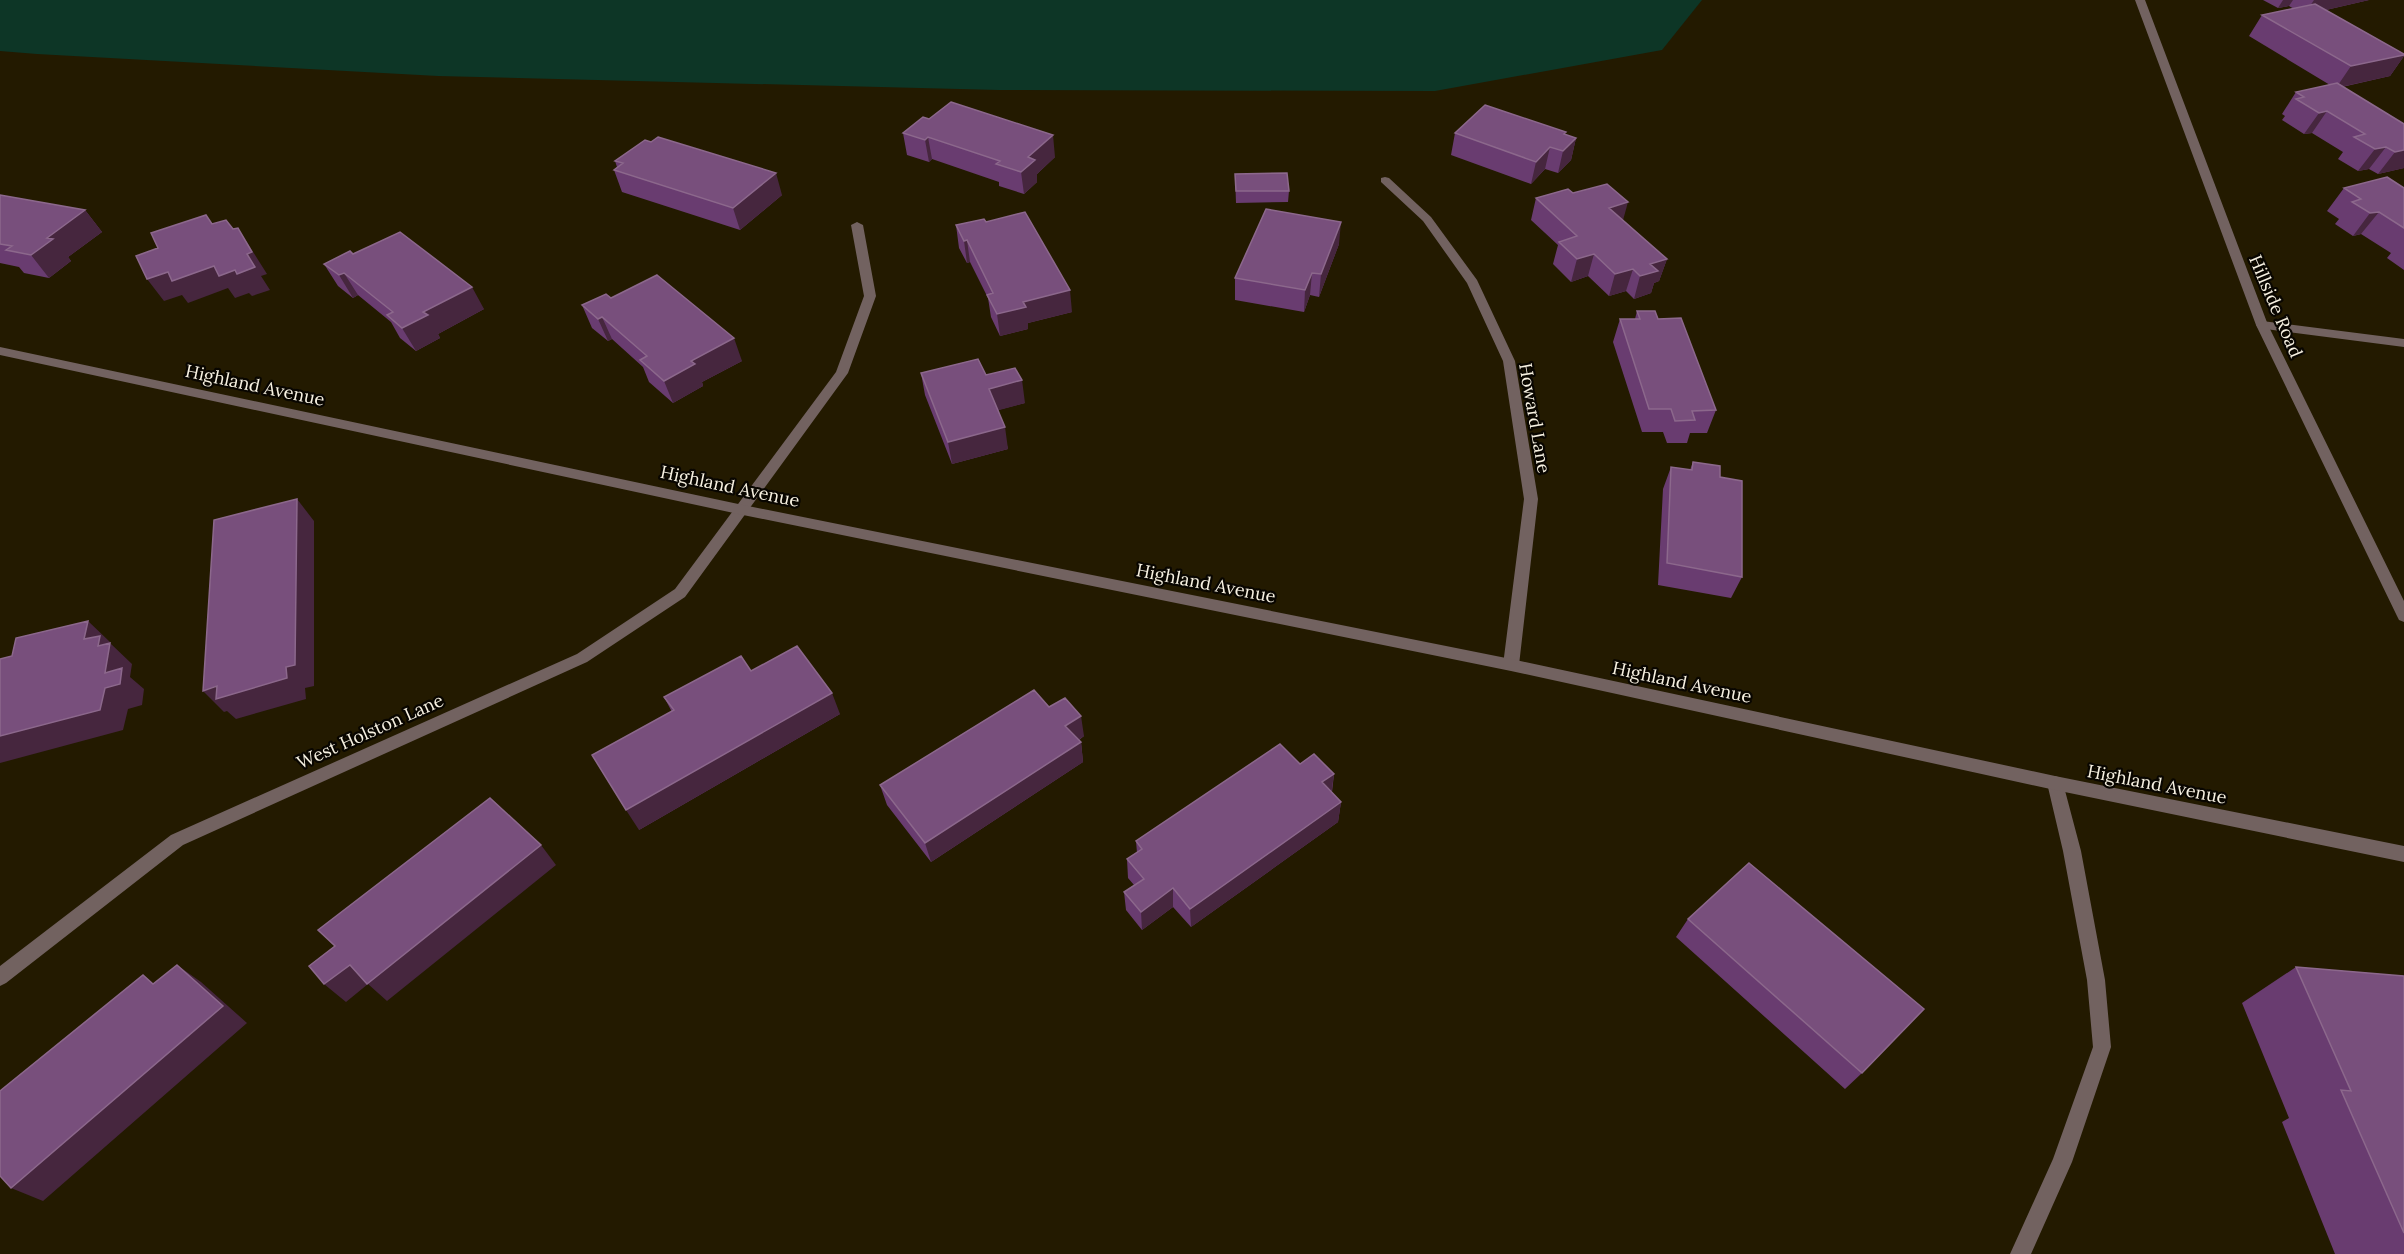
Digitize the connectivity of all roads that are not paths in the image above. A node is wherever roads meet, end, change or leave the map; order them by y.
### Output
1 (2140, 0) edge
2 (1385, 180) dead end
3 (857, 225) dead end
4 (2262, 325) junction
5 (2404, 343) edge
6 (0, 351) edge
7 (743, 510) junction
8 (2404, 616) edge
9 (1511, 665) junction
10 (2055, 783) junction
11 (2404, 854) edge
12 (0, 977) edge
13 (2020, 1254) edge

1 - 4 street, Hillside Road
2 - 9 street, Howard Lane
3 - 7 street, West Holston Lane
4 - 5 street
4 - 8 street, Hillside Road
6 - 7 street, Highland Avenue
7 - 9 street, Highland Avenue
7 - 12 street, West Holston Lane
9 - 10 street, Highland Avenue
10 - 11 street, Highland Avenue
10 - 13 street

